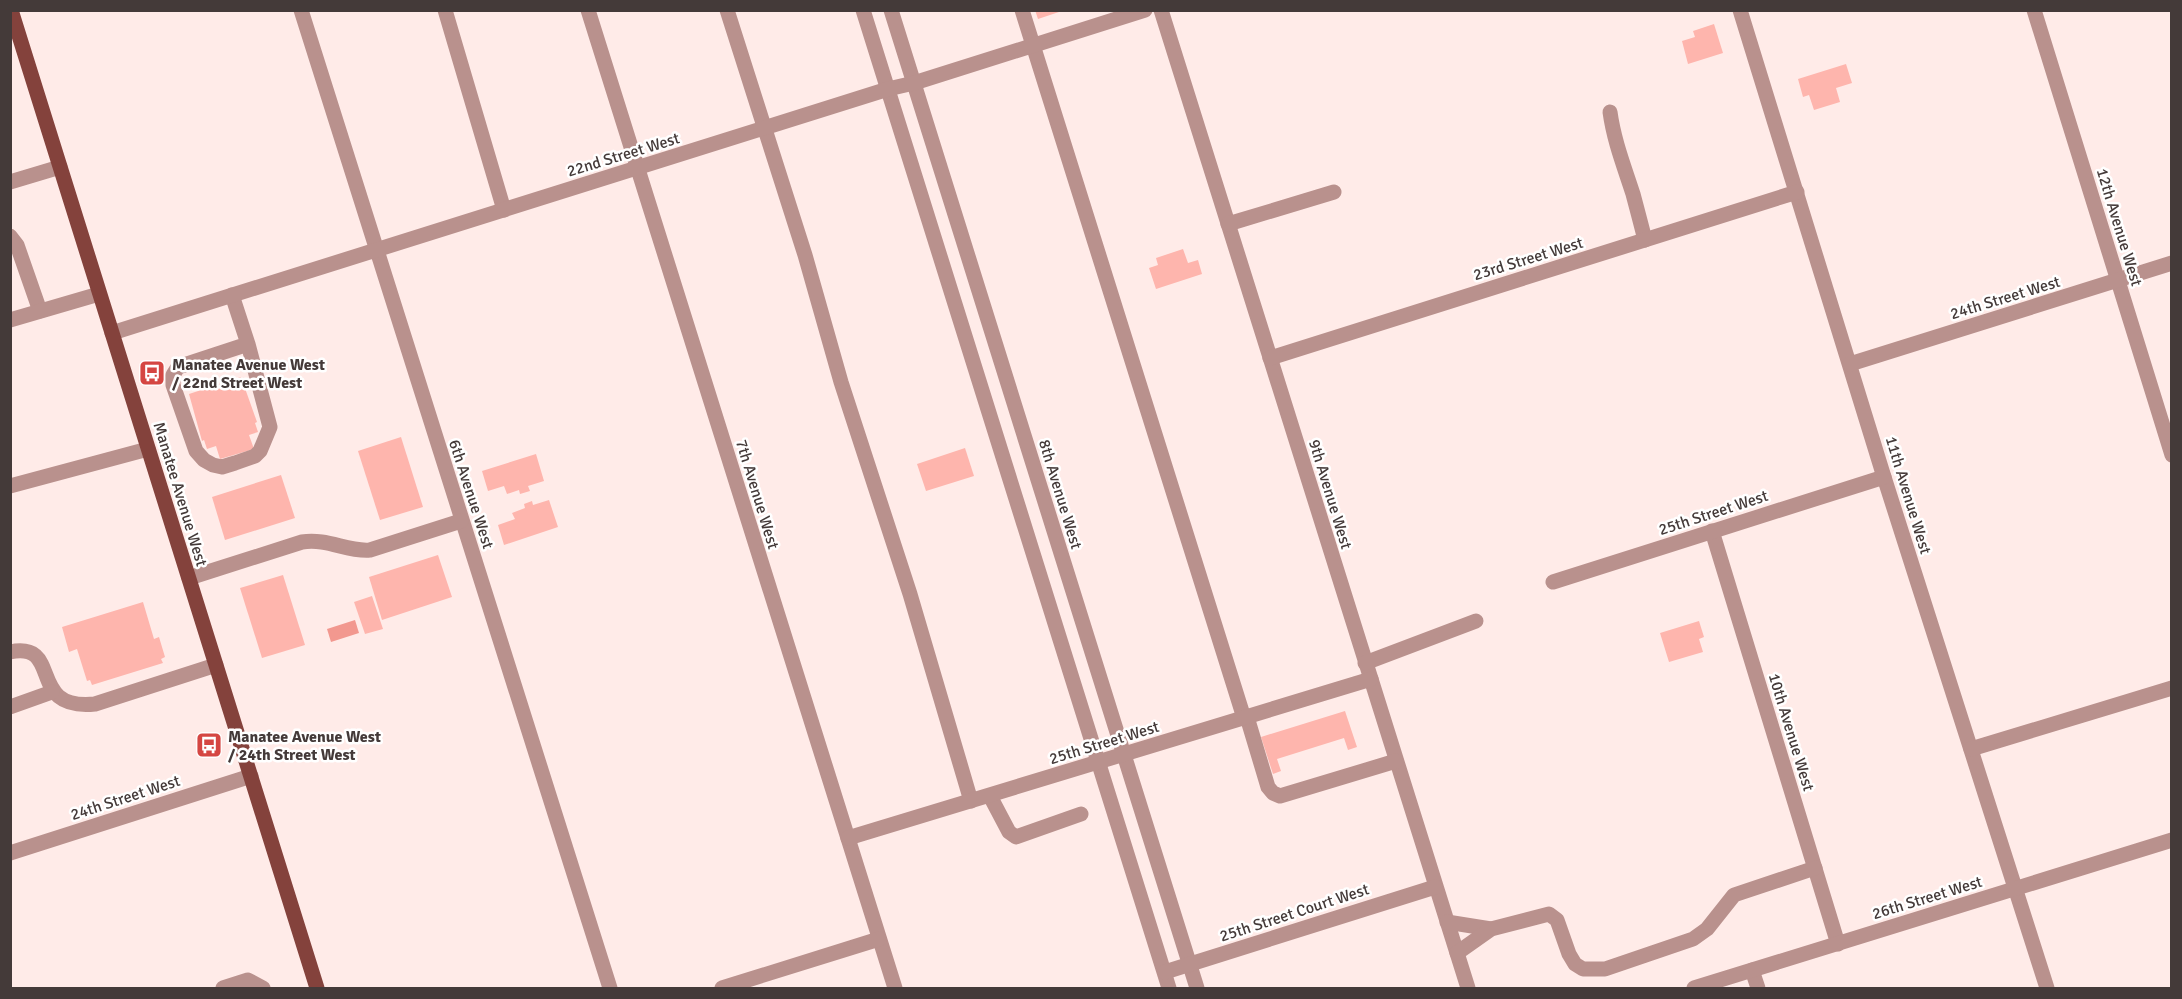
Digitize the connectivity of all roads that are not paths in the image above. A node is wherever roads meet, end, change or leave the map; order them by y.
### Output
1 (11, 10) edge
2 (301, 10) edge
3 (445, 10) edge
4 (588, 10) edge
5 (727, 10) edge
6 (863, 10) edge
7 (891, 10) edge
8 (1022, 10) edge
9 (1145, 10) edge
10 (1161, 10) edge
11 (1740, 10) edge
12 (2034, 10) edge
13 (1033, 46) junction
14 (914, 83) junction
15 (888, 89) junction
16 (1610, 112) dead end
17 (764, 128) junction
18 (60, 167) junction
19 (638, 168) junction
20 (10, 182) edge
21 (1334, 192) dead end
22 (1797, 192) junction
23 (504, 210) junction
24 (1228, 224) junction
25 (10, 236) edge
26 (1645, 240) junction
27 (376, 250) junction
28 (2172, 263) edge
29 (2118, 280) junction
30 (99, 294) junction
31 (232, 295) junction
32 (40, 311) junction
33 (10, 320) edge
34 (112, 333) junction
35 (248, 344) junction
36 (1270, 358) junction
37 (1850, 364) junction
38 (148, 448) junction
39 (2172, 455) edge
40 (1884, 477) junction
41 (10, 486) edge
42 (461, 521) junction
43 (1712, 531) junction
44 (189, 578) junction
45 (1553, 582) dead end
46 (1476, 621) dead end
47 (10, 652) edge
48 (1365, 663) junction
49 (216, 665) junction
50 (1371, 679) junction
51 (2172, 688) edge
52 (52, 692) junction
53 (10, 706) edge
54 (1246, 718) junction
55 (1971, 749) junction
56 (1124, 756) junction
57 (1396, 761) junction
58 (1099, 763) junction
59 (251, 776) junction
60 (990, 796) junction
61 (971, 801) junction
62 (1081, 814) dead end
63 (848, 838) junction
64 (2172, 840) edge
65 (10, 853) edge
66 (1815, 868) junction
67 (1435, 887) junction
68 (2015, 889) junction
69 (1447, 922) junction
70 (1491, 929) junction
71 (879, 939) junction
72 (1838, 944) junction
73 (1457, 953) junction
74 (1190, 964) junction
75 (1752, 970) junction
76 (1165, 972) junction
77 (223, 988) edge
78 (263, 988) edge
79 (317, 988) edge
80 (609, 988) edge
81 (722, 988) edge
82 (895, 988) edge
83 (1169, 988) edge
84 (1197, 988) edge
85 (1468, 988) edge
86 (1694, 988) edge
87 (1758, 988) edge
88 (2047, 988) edge

1 - 18 main road, Manatee Avenue West
2 - 27 street, 6th Avenue West
3 - 23 street
4 - 19 street, 7th Avenue West
5 - 17 street
6 - 15 street
7 - 14 street, 8th Avenue West
8 - 13 street
9 - 13 street, 22nd Street West
10 - 24 street, 9th Avenue West
11 - 22 street, 11th Avenue West
12 - 29 street, 12th Avenue West
13 - 14 street, 22nd Street West
13 - 54 street
14 - 15 street, 22nd Street West
14 - 56 street, 8th Avenue West
15 - 17 street, 22nd Street West
15 - 58 street
16 - 26 street
17 - 19 street, 22nd Street West
17 - 61 street
18 - 20 street
18 - 30 main road, Manatee Avenue West
19 - 23 street, 22nd Street West
19 - 63 street, 7th Avenue West
21 - 24 street
22 - 26 street, 23rd Street West
22 - 37 street, 11th Avenue West
23 - 27 street, 22nd Street West
24 - 36 street, 9th Avenue West
25 - 32 street
26 - 36 street, 23rd Street West
27 - 31 street, 22nd Street West
27 - 42 street, 6th Avenue West
28 - 29 street, 24th Street West
29 - 37 street, 24th Street West
29 - 39 street, 12th Avenue West
30 - 32 street
30 - 34 main road, Manatee Avenue West
31 - 34 street, 22nd Street West
31 - 35 street
32 - 33 street
34 - 38 main road, Manatee Avenue West
35 - 35 street
36 - 48 street, 9th Avenue West
37 - 40 street, 11th Avenue West
38 - 41 street
38 - 44 main road, Manatee Avenue West
40 - 43 street, 25th Street West
40 - 55 street, 11th Avenue West
42 - 44 street
42 - 80 street, 6th Avenue West
43 - 45 street, 25th Street West
43 - 66 street, 10th Avenue West
44 - 49 main road, Manatee Avenue West
46 - 48 street
47 - 52 street
48 - 50 street, 9th Avenue West
49 - 52 street
49 - 59 main road, Manatee Avenue West
50 - 54 street, 25th Street West
50 - 57 street, 9th Avenue West
51 - 55 street
52 - 53 street
54 - 56 street, 25th Street West
54 - 57 street
55 - 68 street, 11th Avenue West
56 - 58 street, 25th Street West
56 - 74 street, 8th Avenue West
57 - 67 street, 9th Avenue West
58 - 60 street, 25th Street West
58 - 76 street
59 - 65 street, 24th Street West
59 - 79 main road, Manatee Avenue West
60 - 61 street, 25th Street West
60 - 62 street
61 - 63 street, 25th Street West
63 - 71 street, 7th Avenue West
64 - 68 street, 26th Street West
66 - 70 street
66 - 72 street, 10th Avenue West
67 - 69 street, 9th Avenue West
67 - 74 street, 25th Street Court West
68 - 72 street, 26th Street West
68 - 88 street, 11th Avenue West
69 - 70 street
69 - 73 street, 9th Avenue West
70 - 73 street
71 - 81 street
71 - 82 street, 7th Avenue West
72 - 75 street, 26th Street West
73 - 85 street, 9th Avenue West
74 - 76 street, 25th Street Court West
74 - 84 street, 8th Avenue West
75 - 86 street, 26th Street West
75 - 87 street
76 - 83 street
77 - 78 street

